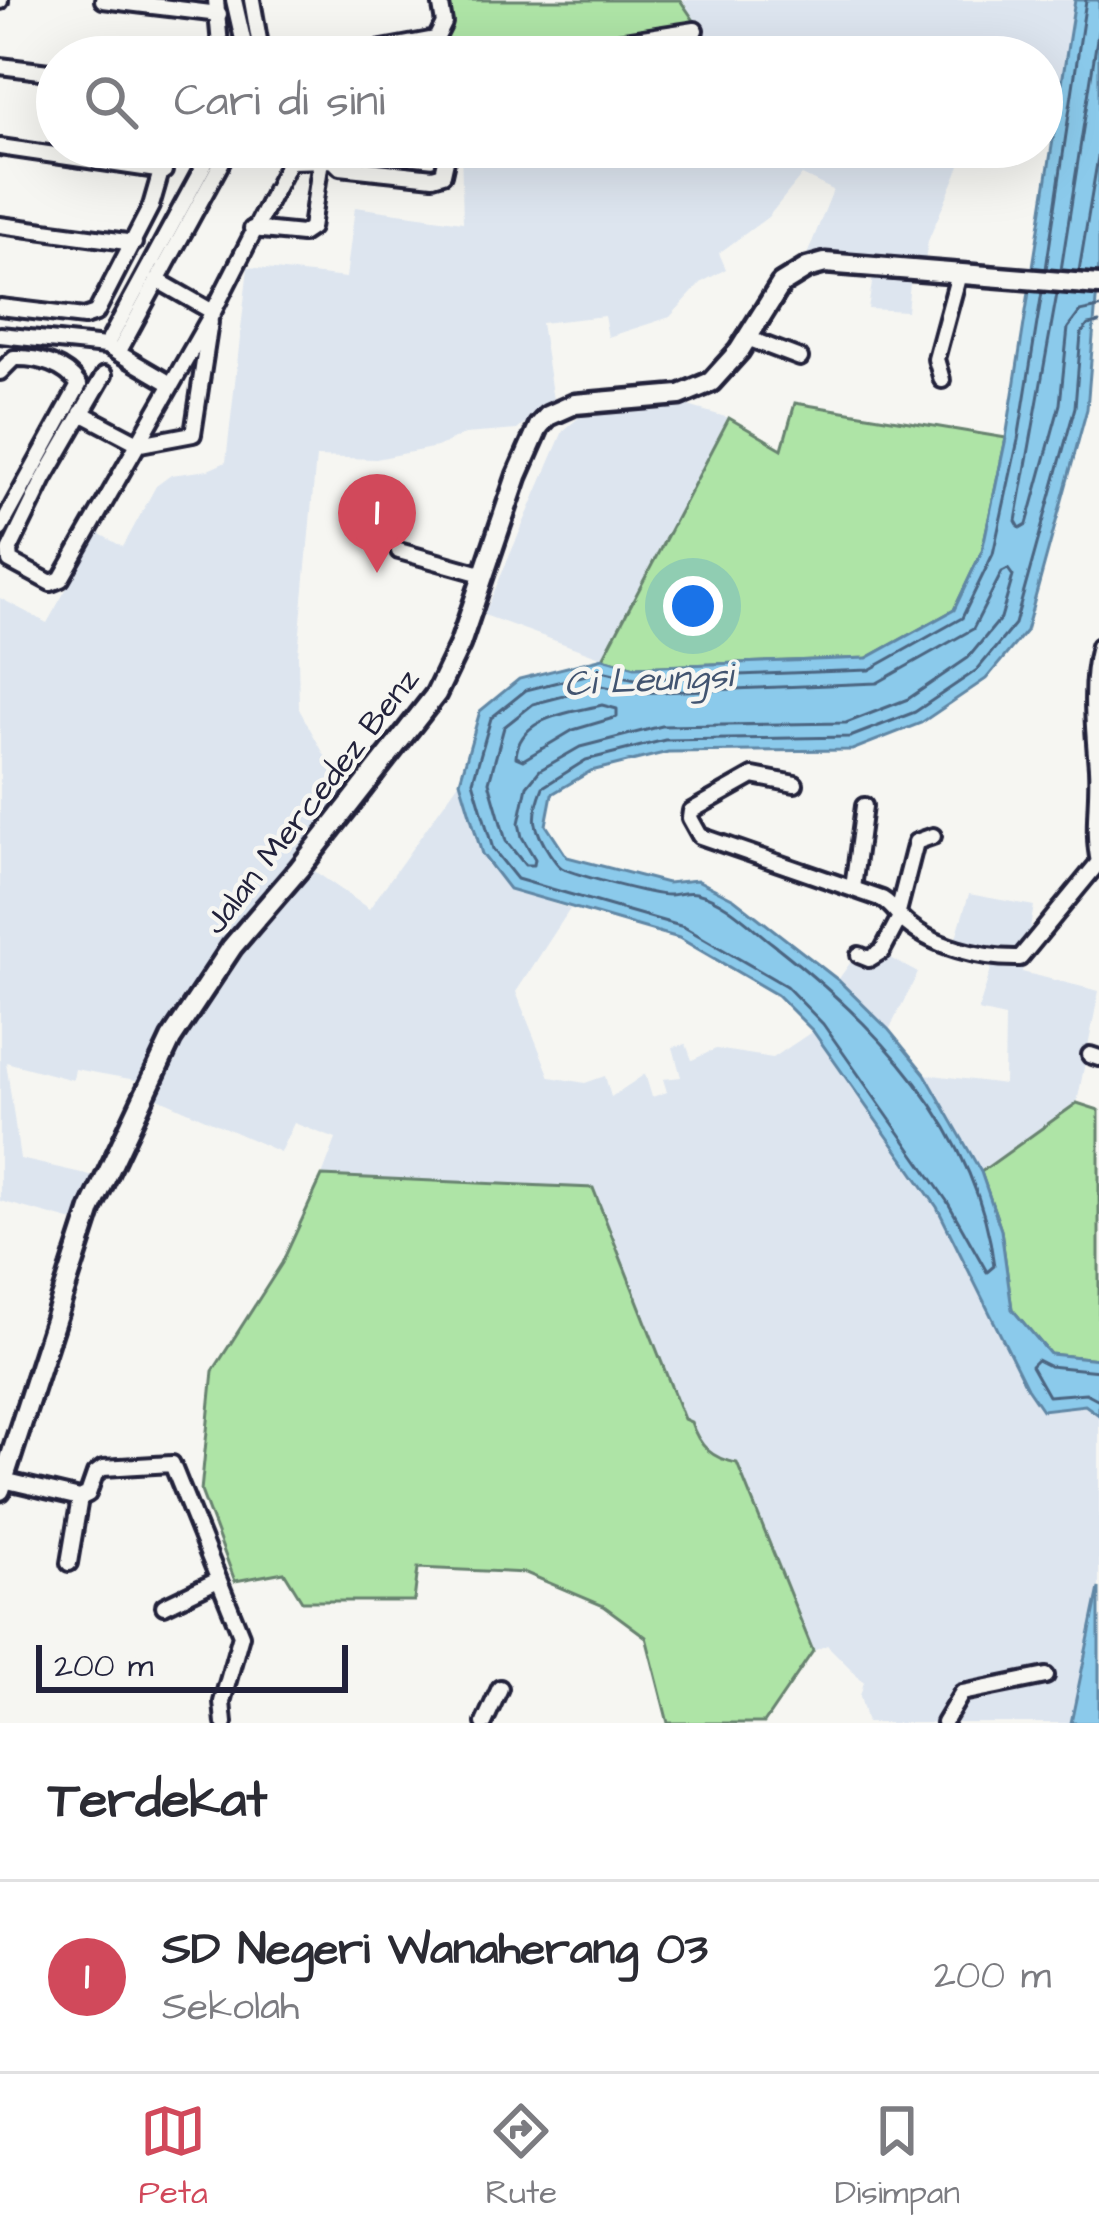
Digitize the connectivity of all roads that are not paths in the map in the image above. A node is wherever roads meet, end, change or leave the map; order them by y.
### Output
1 (103, 0) edge
2 (234, 0) edge
3 (252, 0) edge
4 (440, 0) edge
5 (217, 7) edge
6 (695, 29) dead end
7 (242, 36) edge
8 (258, 36) edge
9 (438, 36) edge
10 (652, 36) edge
11 (0, 66) edge
12 (36, 70) edge
13 (0, 147) edge
14 (36, 152) edge
15 (144, 168) edge
16 (164, 168) edge
17 (203, 168) edge
18 (218, 168) edge
19 (281, 168) edge
20 (325, 168) edge
21 (349, 168) edge
22 (444, 168) edge
23 (164, 171) junction
24 (0, 224) edge
25 (253, 229) junction
26 (134, 243) junction
27 (959, 274) junction
28 (157, 280) junction
29 (1099, 284) edge
30 (0, 307) edge
31 (212, 314) junction
32 (0, 334) edge
33 (747, 338) junction
34 (112, 349) junction
35 (800, 358) dead end
36 (0, 372) edge
37 (104, 375) dead end
38 (942, 380) dead end
39 (171, 384) junction
40 (81, 413) junction
41 (140, 445) junction
42 (5, 511) edge
43 (0, 529) edge
44 (399, 550) dead end
45 (485, 575) junction
46 (1099, 646) edge
47 (795, 784) dead end
48 (864, 806) dead end
49 (933, 836) dead end
50 (1099, 862) edge
51 (853, 888) junction
52 (899, 914) junction
53 (860, 955) dead end
54 (2, 1485) edge
55 (80, 1498) junction
56 (69, 1563) dead end
57 (218, 1580) junction
58 (164, 1606) dead end
59 (1046, 1676) dead end
60 (500, 1688) dead end
61 (224, 1723) edge
62 (484, 1723) edge
63 (944, 1723) edge

1 - 5 street
2 - 7 street
3 - 8 street
4 - 9 street
6 - 10 street
11 - 12 street
13 - 14 street
15 - 23 street
16 - 23 street
17 - 34 street
18 - 28 street
19 - 25 street
20 - 25 street
21 - 22 street
23 - 26 street
24 - 26 street
25 - 31 street
26 - 30 street
27 - 29 main road, Jalan Mercedez Benz
27 - 33 main road, Jalan Mercedez Benz
27 - 38 street
28 - 31 street
28 - 34 street
31 - 39 street
31 - 41 street
32 - 34 street
33 - 35 street
33 - 45 main road, Jalan Mercedez Benz
34 - 39 street
36 - 42 street
37 - 40 street
39 - 41 street
40 - 41 street
40 - 41 street
42 - 43 street
44 - 45 street
45 - 54 main road, Jalan Mercedez Benz
46 - 50 street
47 - 51 street
48 - 51 street
49 - 52 street
50 - 52 street
51 - 52 street
52 - 53 street
54 - 55 street
55 - 56 street
55 - 57 street
57 - 58 street
57 - 61 street
59 - 63 street
60 - 62 street

